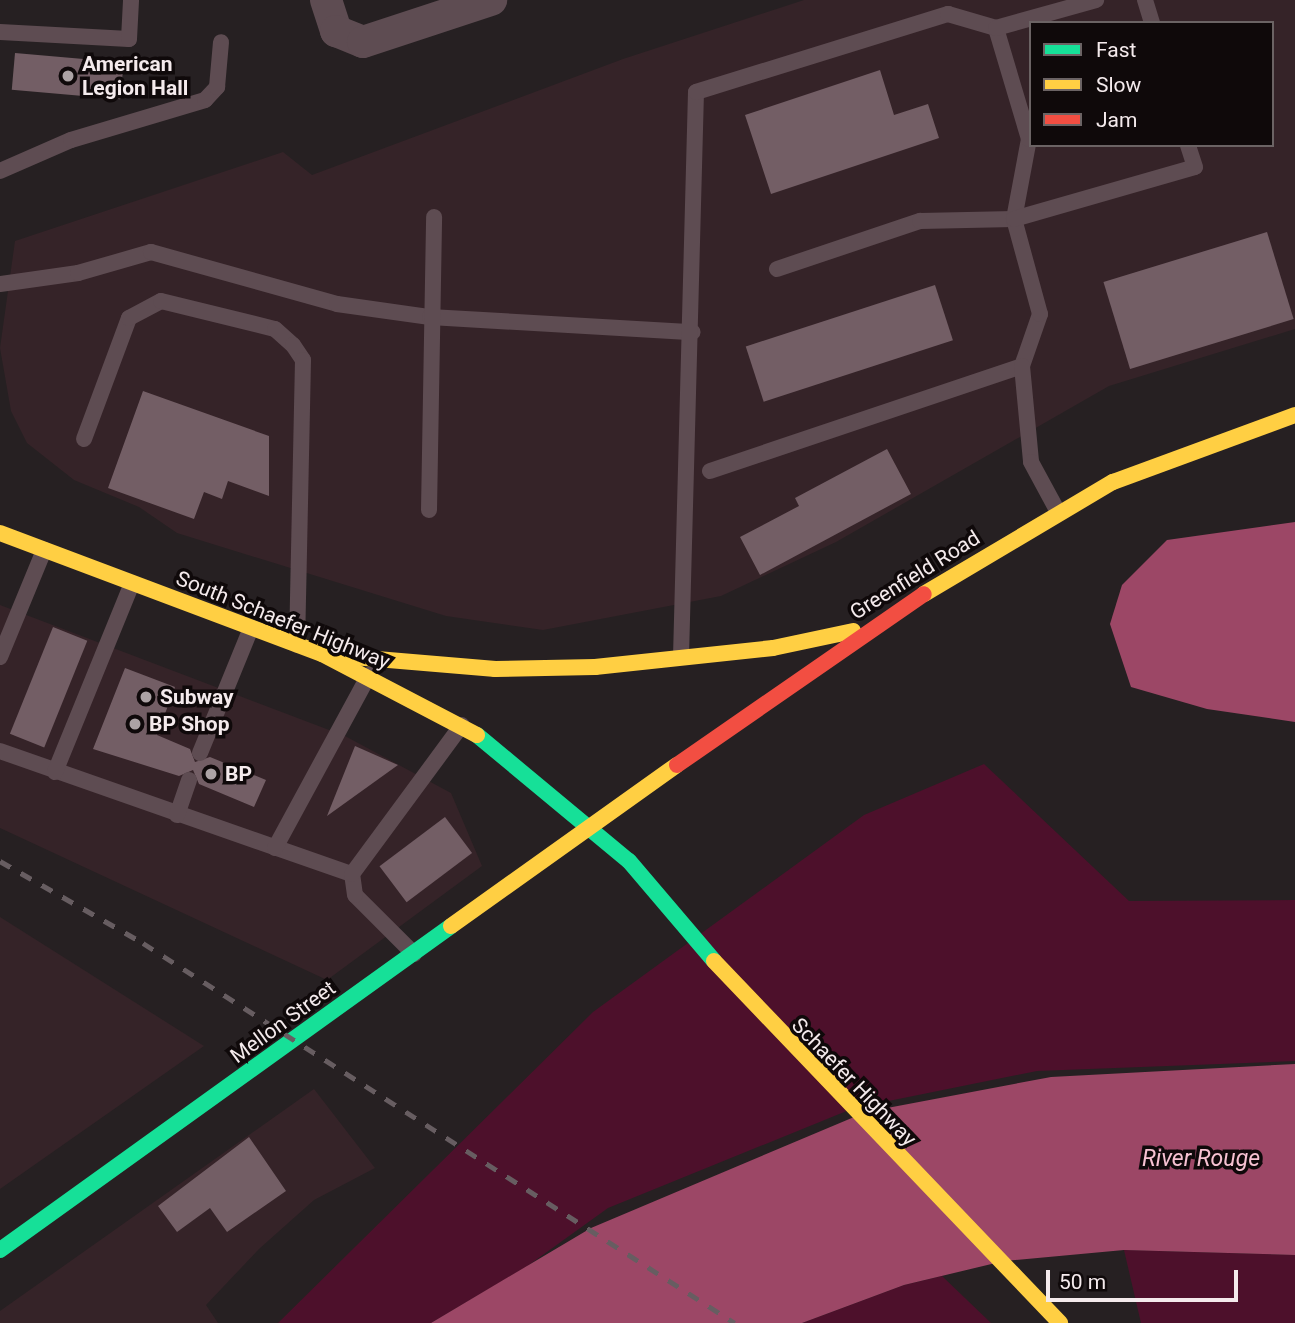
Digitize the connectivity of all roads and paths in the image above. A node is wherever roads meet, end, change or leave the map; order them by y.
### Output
1 (131, 0) edge
2 (326, 0) edge
3 (491, 0) edge
4 (1096, 0) edge
5 (1145, 0) edge
6 (1151, 21) edge
7 (996, 28) junction
8 (0, 32) edge
9 (221, 42) dead end
10 (1189, 147) edge
11 (0, 171) edge
12 (434, 217) dead end
13 (1014, 219) junction
14 (777, 269) dead end
15 (0, 284) edge
16 (430, 317) junction
17 (693, 332) junction
18 (1022, 366) junction
19 (1295, 415) edge
20 (84, 439) dead end
21 (710, 471) dead end
22 (429, 510) dead end
23 (1058, 512) junction
24 (0, 533) edge
25 (44, 549) junction
26 (132, 583) junction
27 (869, 627) junction
28 (251, 628) junction
29 (297, 645) junction
30 (323, 654) junction
31 (0, 657) edge
32 (680, 659) junction
33 (369, 675) junction
34 (462, 725) junction
35 (0, 751) edge
36 (200, 753) dead end
37 (55, 772) junction
38 (189, 780) dead end
39 (177, 815) junction
40 (590, 829) junction
41 (275, 848) junction
42 (629, 861) joint
43 (352, 874) junction
44 (414, 954) junction
45 (0, 1250) edge
46 (1060, 1323) edge

1 - 8 lane
2 - 3 street
4 - 7 lane
5 - 6 lane
7 - 13 lane
7 - 17 lane
9 - 11 lane
10 - 13 lane
12 - 16 lane
13 - 14 lane
13 - 18 lane
15 - 16 lane
16 - 17 lane
16 - 22 lane
17 - 32 lane
18 - 21 lane
18 - 23 lane
19 - 23 main road, Greenfield Road
20 - 29 lane
23 - 27 main road, Greenfield Road
24 - 25 main road, South Schaefer Highway
25 - 26 main road, South Schaefer Highway
25 - 31 lane
26 - 28 main road, South Schaefer Highway
26 - 37 lane
27 - 32 main road
27 - 40 main road, Greenfield Road
28 - 29 main road, South Schaefer Highway
28 - 36 lane
29 - 30 main road, South Schaefer Highway
30 - 32 main road
30 - 33 main road, South Schaefer Highway
33 - 34 main road, South Schaefer Highway
33 - 41 lane
34 - 40 main road, South Schaefer Highway
34 - 43 lane
35 - 37 lane
37 - 39 lane
38 - 39 lane
39 - 41 lane
40 - 42 main road, South Schaefer Highway
40 - 44 main road, Mellon Street
41 - 43 lane
42 - 46 main road, Schaefer Highway
43 - 44 lane
44 - 45 main road, Mellon Street

